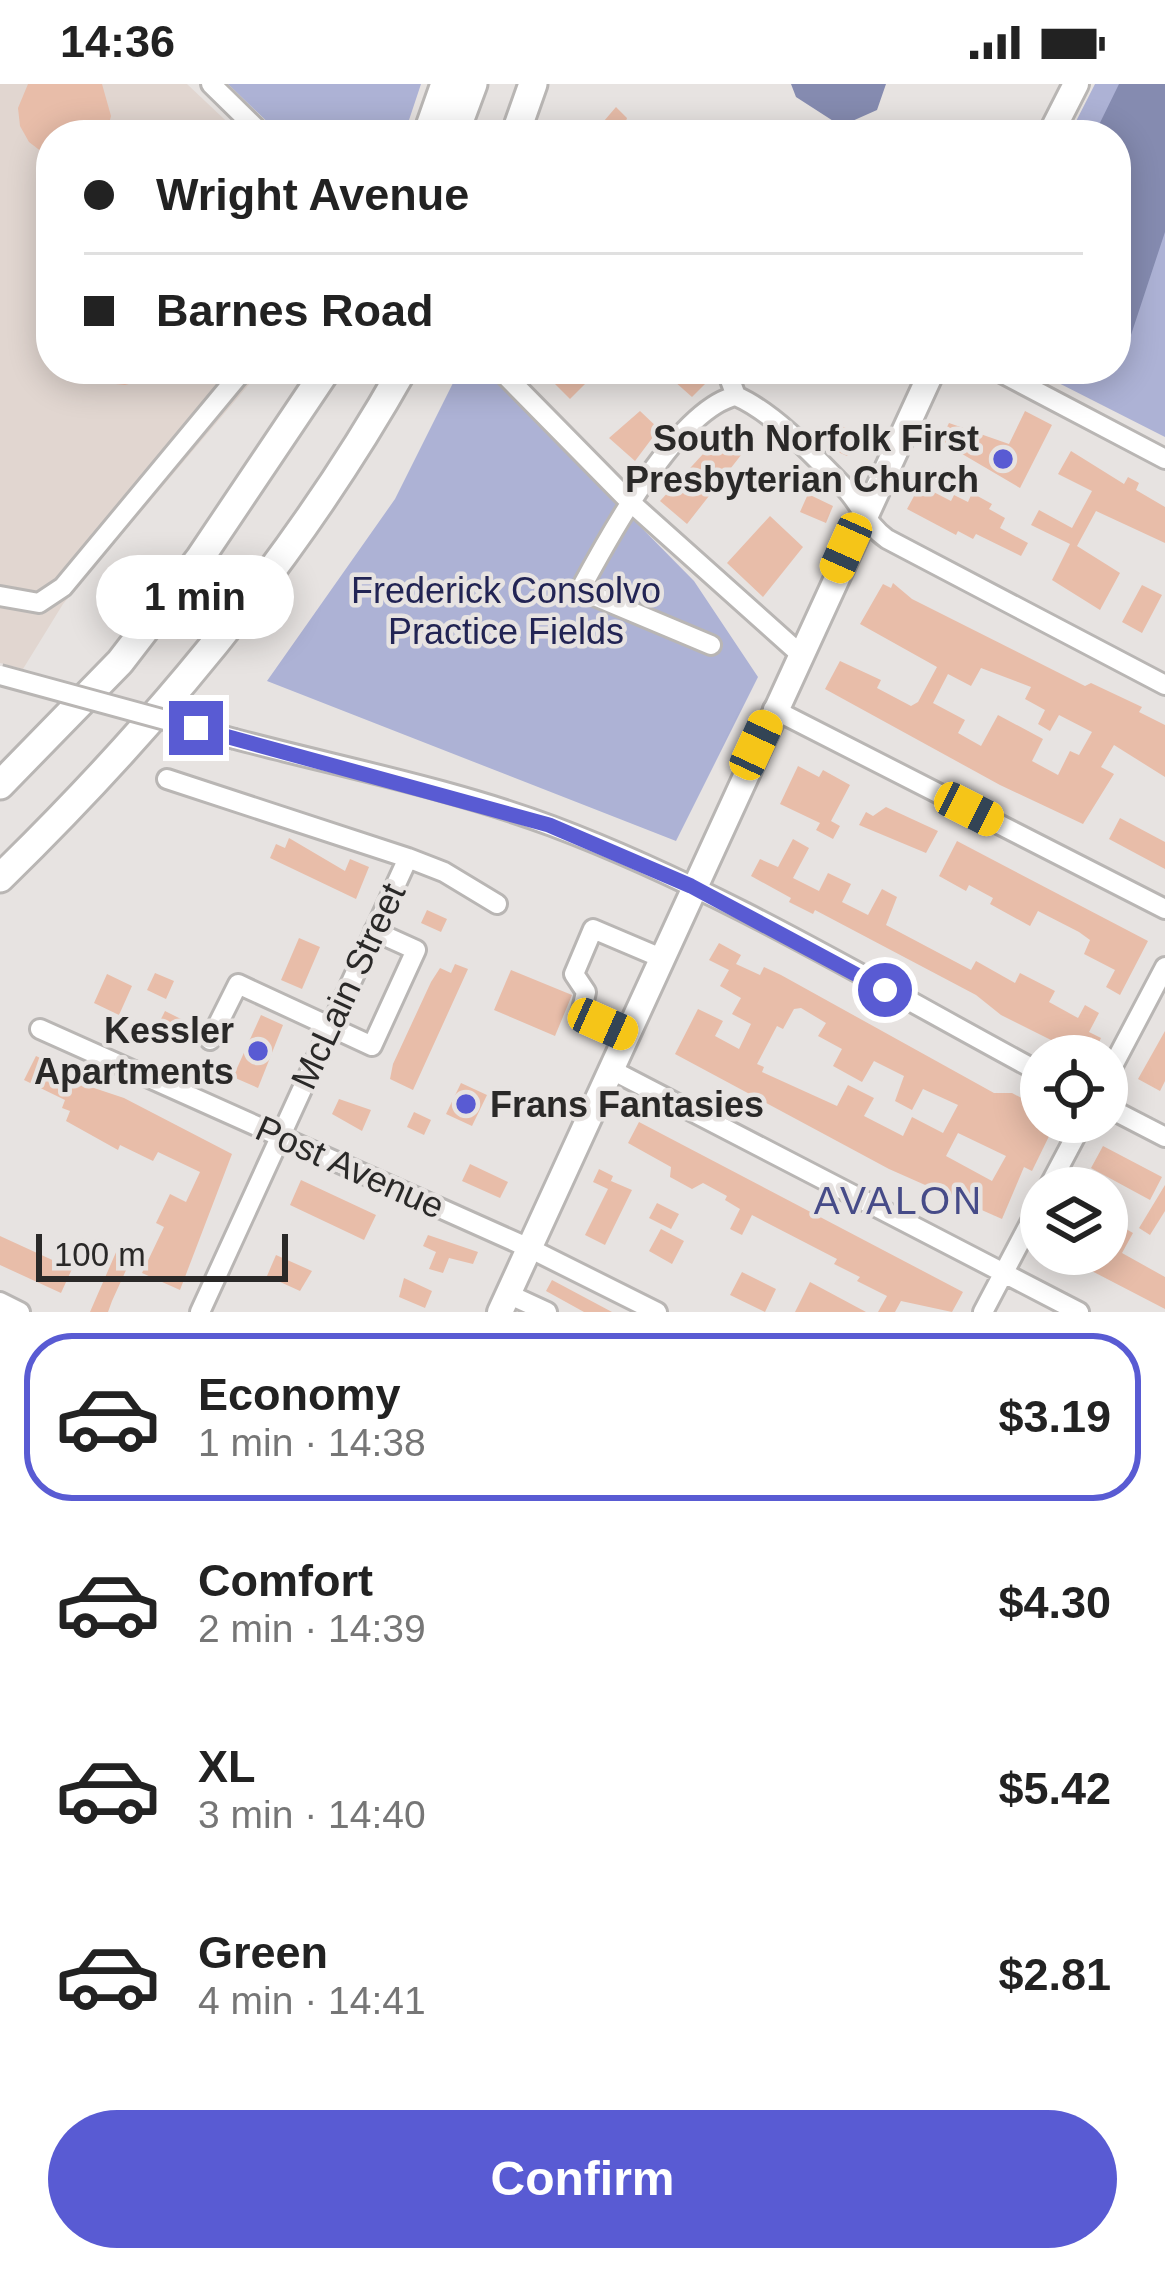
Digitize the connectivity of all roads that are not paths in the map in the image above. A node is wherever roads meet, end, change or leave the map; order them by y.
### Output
1 (211, 84) edge
2 (445, 84) edge
3 (473, 84) edge
4 (533, 84) edge
5 (1076, 84) edge
6 (248, 120) edge
7 (432, 120) edge
8 (460, 120) edge
9 (520, 120) edge
10 (1058, 120) edge
11 (231, 384) edge
12 (317, 384) edge
13 (395, 384) edge
14 (515, 384) edge
15 (729, 384) edge
16 (926, 384) edge
17 (1022, 384) edge
18 (732, 397) junction
19 (1165, 459) edge
20 (628, 500) junction
21 (862, 514) junction
22 (0, 596) edge
23 (711, 645) dead end
24 (799, 653) junction
25 (0, 675) edge
26 (1165, 685) edge
27 (773, 709) junction
28 (167, 779) dead end
29 (0, 785) edge
30 (408, 858) junction
31 (0, 878) edge
32 (691, 886) junction
33 (497, 904) dead end
34 (1165, 909) edge
35 (374, 931) junction
36 (659, 957) junction
37 (1165, 967) edge
38 (40, 1029) dead end
39 (328, 1029) junction
40 (626, 1034) junction
41 (1128, 1037) edge
42 (210, 1040) dead end
43 (1020, 1061) edge
44 (610, 1069) junction
45 (1128, 1118) edge
46 (279, 1135) junction
47 (1165, 1137) edge
48 (1020, 1242) edge
49 (529, 1248) junction
50 (1005, 1271) junction
51 (0, 1302) edge
52 (504, 1303) edge
53 (20, 1312) edge
54 (200, 1312) edge
55 (547, 1312) edge
56 (657, 1312) edge
57 (983, 1312) edge
58 (1079, 1312) edge

1 - 6 street
2 - 7 highway
3 - 8 highway
4 - 9 highway
5 - 10 main road
11 - 22 street
12 - 29 highway
13 - 31 highway
14 - 20 street
15 - 18 street
16 - 21 main road
17 - 19 street
18 - 20 street
18 - 21 street
20 - 23 street
20 - 24 street
21 - 24 main road
21 - 26 street
24 - 27 main road
25 - 32 street, bridge
27 - 32 main road
27 - 34 street
28 - 30 street
30 - 33 street
30 - 35 street, McLain Street
32 - 36 main road
32 - 43 street
35 - 39 street, McLain Street
35 - 39 street
36 - 40 main road
36 - 40 street
37 - 41 street
38 - 46 street, Post Avenue
39 - 42 street
39 - 46 street, McLain Street
40 - 44 main road
44 - 49 main road
44 - 50 street
45 - 47 street
46 - 49 street, Post Avenue
46 - 54 street, McLain Street
48 - 50 street
49 - 52 main road
49 - 56 street, Post Avenue
50 - 57 street
50 - 58 street
51 - 53 street
52 - 55 street

